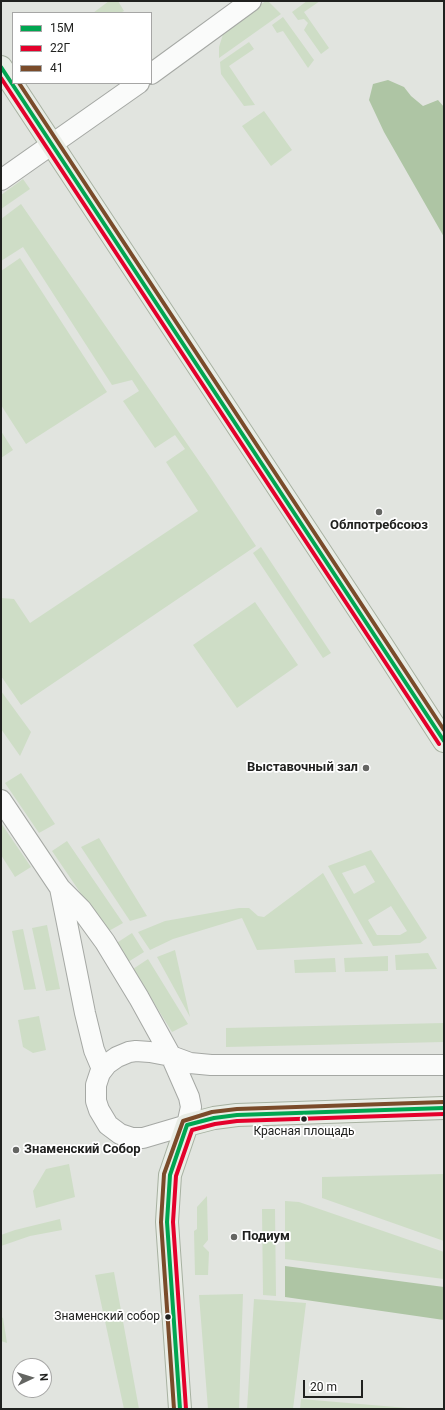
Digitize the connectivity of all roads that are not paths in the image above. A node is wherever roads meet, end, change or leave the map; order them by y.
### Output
1 (252, 1) edge
2 (1, 68) edge
3 (152, 73) edge
4 (138, 84) edge
5 (53, 145) junction
6 (1, 180) edge
7 (444, 741) edge
8 (1, 800) edge
9 (60, 888) junction
10 (171, 1056) junction
11 (444, 1065) edge
12 (102, 1069) junction
13 (444, 1108) edge
14 (187, 1125) junction
15 (180, 1409) edge

1 - 3 street
2 - 5 main road
4 - 5 street
5 - 6 street
5 - 7 main road
8 - 9 street
9 - 10 street
9 - 12 street
10 - 11 street
10 - 12 street
10 - 14 street
12 - 14 street
13 - 14 main road
14 - 15 main road

